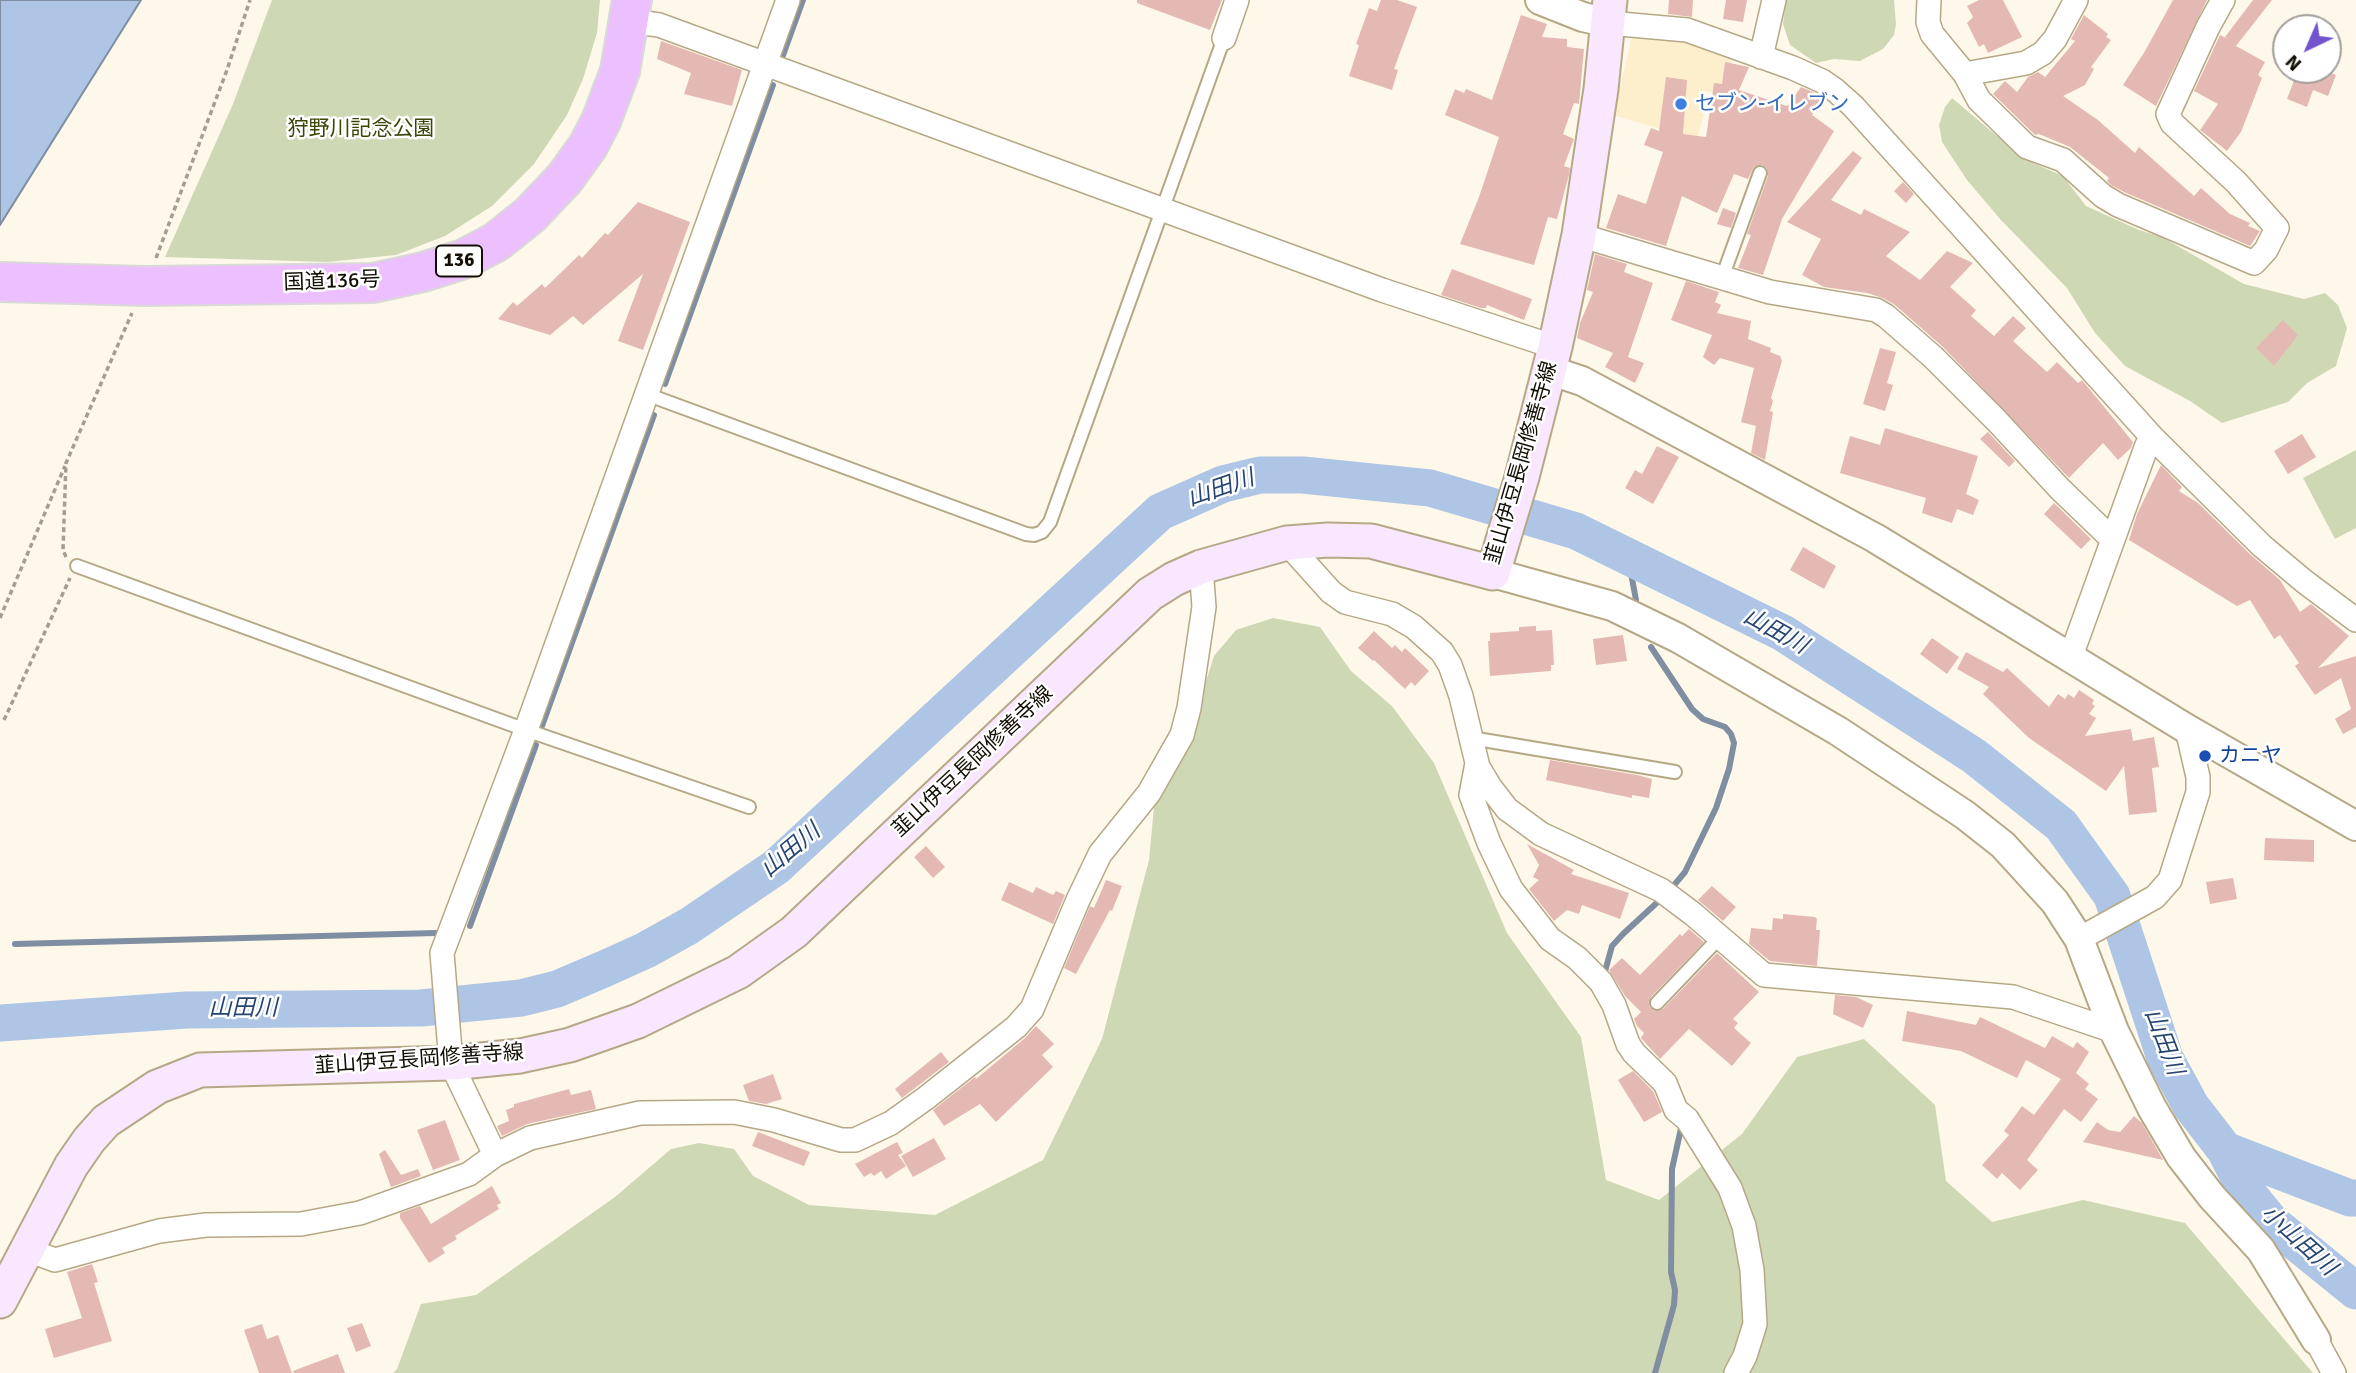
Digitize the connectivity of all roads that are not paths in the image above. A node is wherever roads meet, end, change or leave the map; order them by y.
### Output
1 (788, 0) edge
2 (1237, 0) edge
3 (1540, 0) edge
4 (1774, 0) edge
5 (1929, 0) edge
6 (2076, 0) edge
7 (2223, 0) edge
8 (631, 10) edge
9 (1610, 12) edge
10 (1224, 38) joint
11 (1761, 57) junction
12 (765, 64) junction
13 (1965, 74) junction
14 (1760, 173) dead end
15 (1164, 208) junction
16 (1579, 235) junction
17 (1722, 278) junction
18 (0, 282) edge
19 (1552, 358) junction
20 (646, 394) junction
21 (2152, 438) junction
22 (2112, 539) junction
23 (1287, 543) junction
24 (1495, 565) junction
25 (77, 566) road end
26 (1201, 567) junction
27 (2353, 612) edge
28 (2071, 656) junction
29 (2187, 729) junction
30 (526, 730) junction
31 (1471, 738) junction
32 (1477, 763) junction
33 (1675, 772) dead end
34 (749, 807) dead end
35 (2356, 826) edge
36 (1720, 937) junction
37 (2079, 939) junction
38 (1657, 1003) dead end
39 (2114, 1031) junction
40 (451, 1063) junction
41 (495, 1154) junction
42 (28, 1250) junction
43 (0, 1301) edge
44 (2316, 1340) joint
45 (1736, 1373) edge
46 (2334, 1373) edge

1 - 12 street
2 - 10 street
3 - 9 street
4 - 11 street
5 - 13 street
6 - 13 street
7 - 13 street
8 - 12 street
8 - 18 highway, 国道136号 / 136
9 - 11 street
9 - 16 main road, 韮山伊豆長岡修善寺線
10 - 15 lane
11 - 21 street
12 - 15 street
12 - 20 street
14 - 17 lane
15 - 19 street
15 - 20 lane
16 - 17 street
16 - 19 main road, 韮山伊豆長岡修善寺線
17 - 22 street
19 - 24 main road, 韮山伊豆長岡修善寺線
19 - 28 street
20 - 30 street
21 - 22 street
21 - 27 street
22 - 28 street
23 - 24 main road, 韮山伊豆長岡修善寺線
23 - 26 main road, 韮山伊豆長岡修善寺線
23 - 31 street
24 - 37 street
25 - 30 lane
26 - 40 main road, 韮山伊豆長岡修善寺線
26 - 41 street
28 - 29 street
29 - 35 street
29 - 37 street
30 - 34 lane
30 - 40 street
31 - 32 street
31 - 33 lane
32 - 36 street
32 - 45 street
36 - 38 lane
36 - 39 street
37 - 39 street
39 - 44 street
40 - 41 street
40 - 42 main road, 韮山伊豆長岡修善寺線
41 - 42 street
42 - 43 main road, 韮山伊豆長岡修善寺線
44 - 46 street

